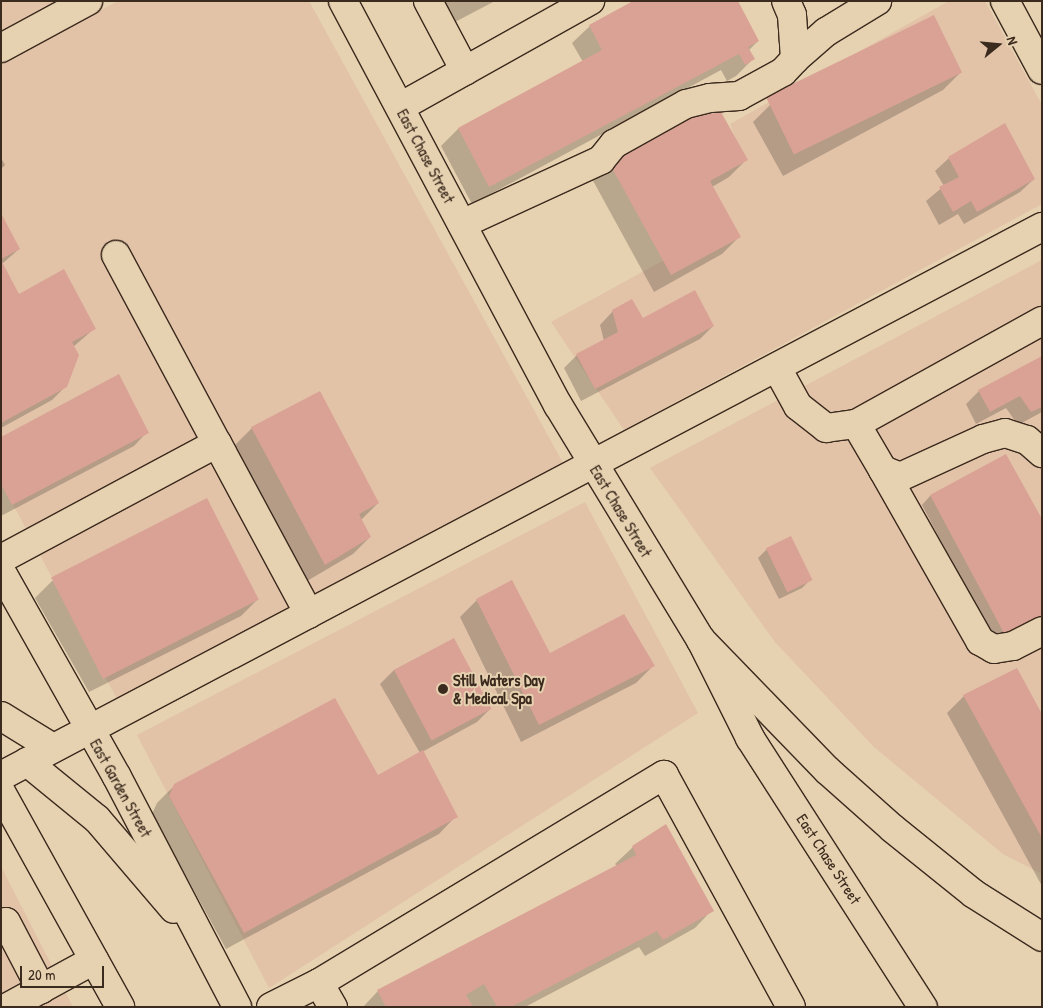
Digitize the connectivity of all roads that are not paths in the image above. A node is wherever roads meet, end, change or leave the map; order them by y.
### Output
1 (88, 1) edge
2 (343, 1) edge
3 (428, 1) edge
4 (590, 1) edge
5 (786, 1) edge
6 (877, 1) edge
7 (1005, 1) edge
8 (53, 9) edge
9 (1, 48) edge
10 (796, 59) junction
11 (1042, 70) edge
12 (465, 71) junction
13 (400, 108) junction
14 (462, 224) junction
15 (1042, 227) edge
16 (116, 255) dead end
17 (1042, 321) edge
18 (777, 368) junction
19 (856, 424) junction
20 (217, 443) junction
21 (1042, 453) edge
22 (594, 465) junction
23 (883, 470) junction
24 (1, 560) edge
25 (1, 571) edge
26 (309, 614) junction
27 (1042, 631) edge
28 (701, 640) junction
29 (1, 716) edge
30 (88, 730) junction
31 (53, 748) junction
32 (27, 762) junction
33 (1, 776) edge
34 (1, 792) edge
35 (6, 937) edge
36 (1042, 937) edge
37 (206, 946) junction
38 (94, 960) junction
39 (319, 983) junction
40 (41, 989) junction
41 (8, 1007) edge
42 (120, 1007) edge
43 (236, 1007) edge
44 (271, 1007) edge
45 (333, 1007) edge
46 (791, 1007) edge
47 (923, 1007) edge

1 - 8 main road
2 - 13 main road, East Chase Street
3 - 12 main road
4 - 12 main road
5 - 10 main road
6 - 10 main road
7 - 11 main road
8 - 9 main road
10 - 14 main road
12 - 13 main road
13 - 14 main road, East Chase Street
14 - 22 main road, East Chase Street
15 - 18 main road
16 - 20 main road
17 - 19 main road
18 - 19 main road
18 - 22 main road
19 - 23 main road
20 - 24 main road
20 - 26 main road
21 - 23 main road
22 - 26 main road
22 - 28 main road, East Chase Street
23 - 27 main road
25 - 30 main road, East Garden Street
26 - 30 main road
28 - 36 main road
28 - 47 main road, East Chase Street
29 - 31 main road
30 - 31 main road
30 - 37 main road, East Garden Street
31 - 32 main road
32 - 33 main road
32 - 37 main road
34 - 38 main road
35 - 40 main road
37 - 43 main road, East Garden Street
38 - 40 main road
38 - 42 main road
39 - 44 main road
39 - 45 main road
39 - 46 main road
40 - 41 main road

